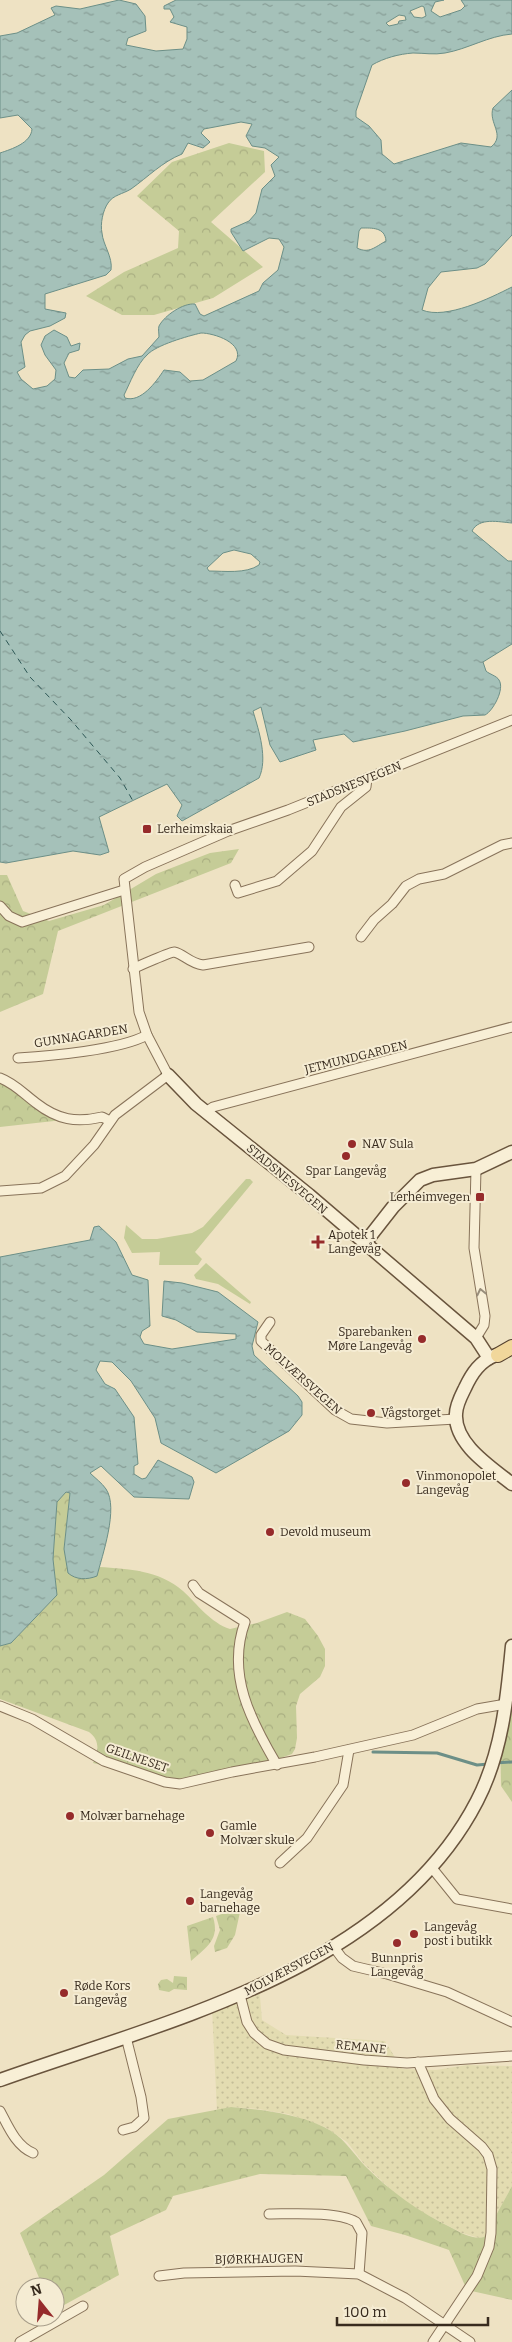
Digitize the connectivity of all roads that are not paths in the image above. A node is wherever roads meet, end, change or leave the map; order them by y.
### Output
1 (512, 720) edge
2 (367, 778) junction
3 (512, 843) edge
4 (235, 885) dead end
5 (124, 890) junction
6 (0, 906) edge
7 (361, 937) dead end
8 (309, 947) dead end
9 (133, 968) junction
10 (512, 1027) edge
11 (147, 1035) junction
12 (18, 1058) dead end
13 (168, 1075) junction
14 (0, 1078) edge
15 (207, 1112) junction
16 (110, 1121) junction
17 (512, 1152) edge
18 (476, 1169) junction
19 (0, 1191) edge
20 (364, 1244) junction
21 (270, 1322) dead end
22 (476, 1338) junction
23 (512, 1347) edge
24 (500, 1355) edge
25 (456, 1419) junction
26 (512, 1484) edge
27 (193, 1585) dead end
28 (512, 1646) edge
29 (506, 1704) junction
30 (0, 1706) edge
31 (349, 1750) junction
32 (277, 1764) junction
33 (280, 1863) dead end
34 (432, 1868) junction
35 (512, 1909) edge
36 (333, 1946) junction
37 (240, 1994) junction
38 (512, 2022) edge
39 (126, 2037) junction
40 (512, 2056) edge
41 (418, 2062) junction
42 (0, 2080) edge
43 (0, 2111) edge
44 (123, 2130) dead end
45 (33, 2153) dead end
46 (269, 2214) dead end
47 (359, 2274) junction
48 (159, 2276) dead end
49 (83, 2306) dead end
50 (445, 2324) junction
51 (20, 2342) edge
52 (433, 2342) edge
53 (470, 2342) edge

1 - 2 street, STADSNESVEGEN
2 - 4 street
2 - 5 street, STADSNESVEGEN
3 - 7 street
5 - 6 street
5 - 9 street, STADSNESVEGEN
8 - 9 street
9 - 11 street, STADSNESVEGEN
10 - 15 street, JETMUNDGARDEN
11 - 12 street, GUNNAGARDEN
11 - 13 street, STADSNESVEGEN
13 - 15 street, STADSNESVEGEN
13 - 16 street
14 - 16 street
15 - 20 street, STADSNESVEGEN
16 - 19 street
17 - 18 street
18 - 20 street
22 -> 18 street
20 - 22 street, STADSNESVEGEN
21 - 25 street, MOLVÆRSVEGEN
22 - 24 street, STADSNESVEGEN
23 - 24 main road
24 - 25 street
25 - 26 street
27 - 32 street
28 - 29 street, MOLVÆRSVEGEN
29 - 31 street, GEILNESET
29 - 34 street, MOLVÆRSVEGEN
30 - 32 street, GEILNESET
31 - 32 street, GEILNESET
31 - 33 street
34 - 35 street
34 - 36 street, MOLVÆRSVEGEN
36 - 37 street, MOLVÆRSVEGEN
36 - 38 street
37 - 39 street, MOLVÆRSVEGEN
37 - 41 street, REMANE
39 - 42 street, MOLVÆRSVEGEN
39 - 44 street
40 - 41 street, REMANE
41 - 50 street
43 - 45 street
46 - 47 street
47 - 48 street, BJØRKHAUGEN
47 - 50 street, BJØRKHAUGEN
49 - 51 street
50 - 52 street
50 - 53 street, BJØRKHAUGEN

